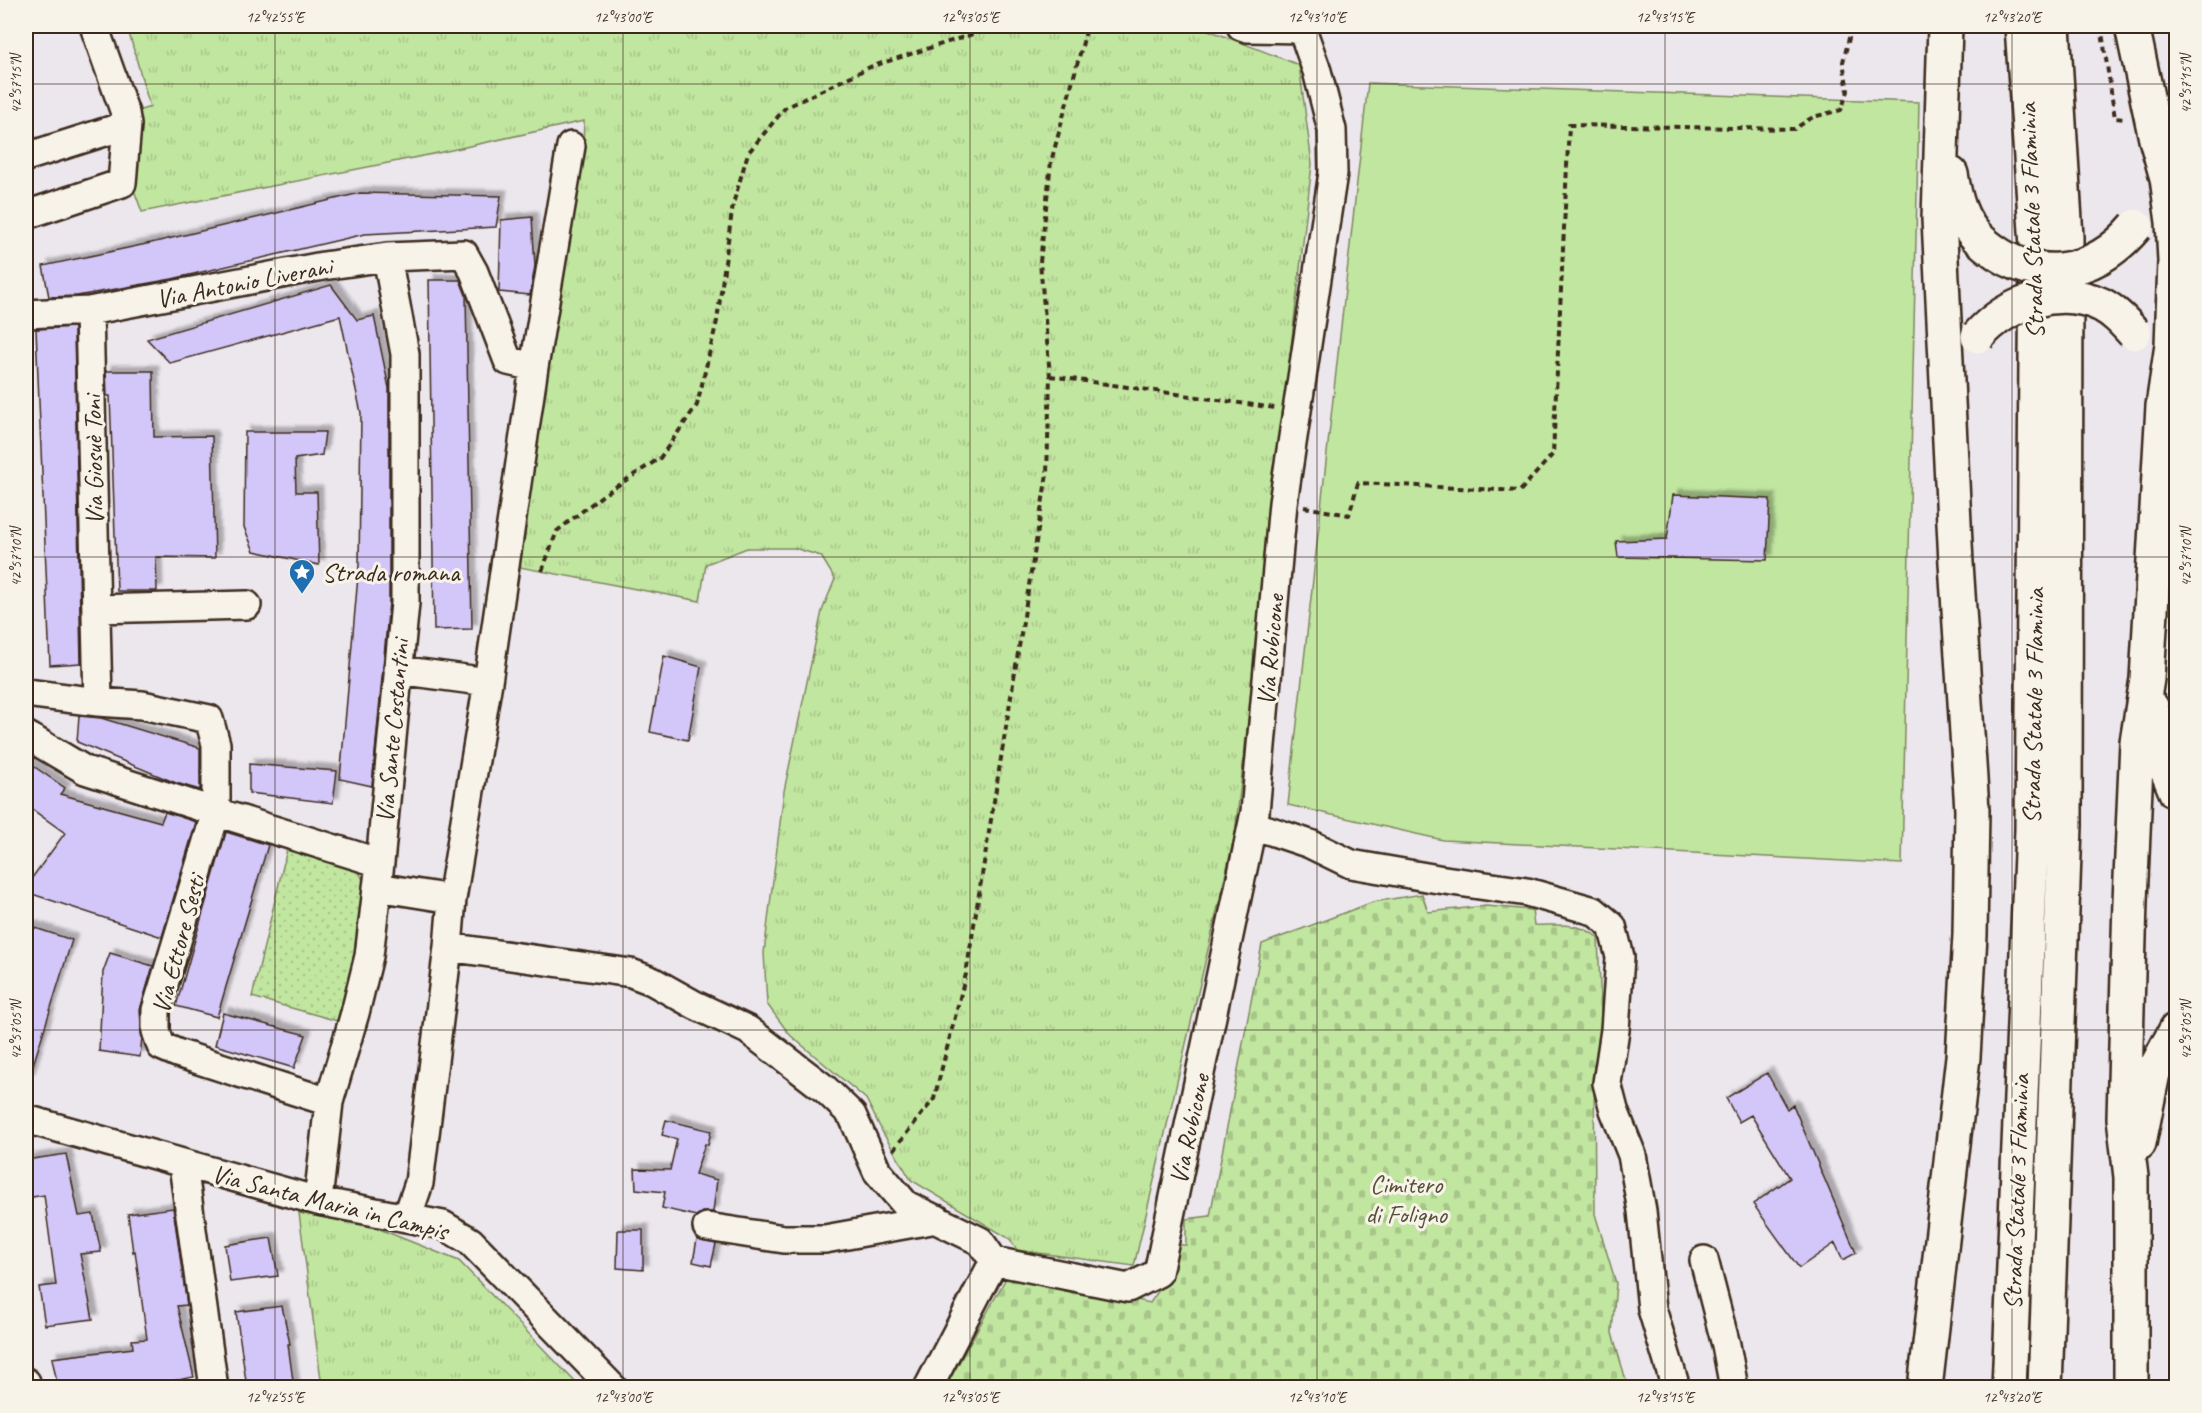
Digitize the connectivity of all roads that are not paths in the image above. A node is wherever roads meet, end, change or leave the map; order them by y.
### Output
1 (94, 26) edge
2 (1241, 26) edge
3 (1945, 26) edge
4 (2022, 26) edge
5 (2054, 26) edge
6 (2132, 26) edge
7 (1301, 27) edge
8 (1942, 122) junction
9 (127, 125) junction
10 (2143, 130) junction
11 (571, 146) dead end
12 (26, 157) edge
13 (26, 215) edge
14 (387, 257) junction
15 (89, 311) junction
16 (26, 314) edge
17 (534, 367) junction
18 (2163, 406) junction
19 (1950, 418) junction
20 (247, 605) dead end
21 (96, 609) junction
22 (398, 670) junction
23 (2147, 679) junction
24 (488, 682) junction
25 (26, 693) edge
26 (98, 702) junction
27 (26, 735) edge
28 (2176, 792) edge
29 (216, 812) junction
30 (1253, 825) junction
31 (378, 875) junction
32 (452, 899) junction
33 (448, 947) junction
34 (2176, 1030) edge
35 (329, 1102) junction
36 (26, 1119) edge
37 (183, 1165) junction
38 (2132, 1177) junction
39 (318, 1201) junction
40 (407, 1218) junction
41 (938, 1219) junction
42 (707, 1227) dead end
43 (1704, 1260) dead end
44 (994, 1261) junction
45 (26, 1382) edge
46 (26, 1388) edge
47 (214, 1388) edge
48 (613, 1388) edge
49 (928, 1388) edge
50 (1676, 1388) edge
51 (1734, 1388) edge
52 (1925, 1388) edge
53 (2009, 1388) edge
54 (2045, 1388) edge
55 (2131, 1388) edge

1 - 9 street
2 - 7 street
3 - 8 highway
4 - 53 highway, Strada Statale 3 Flaminia
5 - 54 highway, Strada Statale 3 Flaminia
6 - 10 highway
7 - 30 street, Via Rubicone
8 - 10 highway, bridge
8 - 19 highway
9 - 12 street
9 - 13 street
10 - 18 highway
11 - 17 street
14 - 15 street, Via Antonio Liverani
14 - 17 street, Via Antonio Liverani
14 - 22 street, Via Sante Costantini
15 - 16 street, Via Antonio Liverani
15 - 21 street, Via Giosuè Toni
17 - 24 street
18 - 19 highway, bridge
18 - 23 highway
19 - 52 highway
20 - 21 street
21 - 26 street, Via Giosuè Toni
22 - 24 street
22 - 31 street, Via Sante Costantini
23 - 28 highway
23 - 38 highway
24 - 32 street
25 - 26 street
26 - 29 street
27 - 29 street
29 - 31 street
29 - 35 street, Via Ettore Sesti
30 - 44 street, Via Rubicone
30 - 50 street
31 - 32 street
31 - 35 street, Via Sante Costantini
32 - 33 street
33 - 40 street
33 - 41 street
34 - 38 highway
35 - 39 street, Via Sante Costantini
36 - 37 street, Via Santa Maria in Campis
37 - 39 street, Via Santa Maria in Campis
37 - 47 street
38 - 55 highway
39 - 40 street, Via Santa Maria in Campis
40 - 48 street, Via Santa Maria in Campis
41 - 42 street
41 - 44 street
43 - 51 street
44 - 49 street
45 - 46 street

